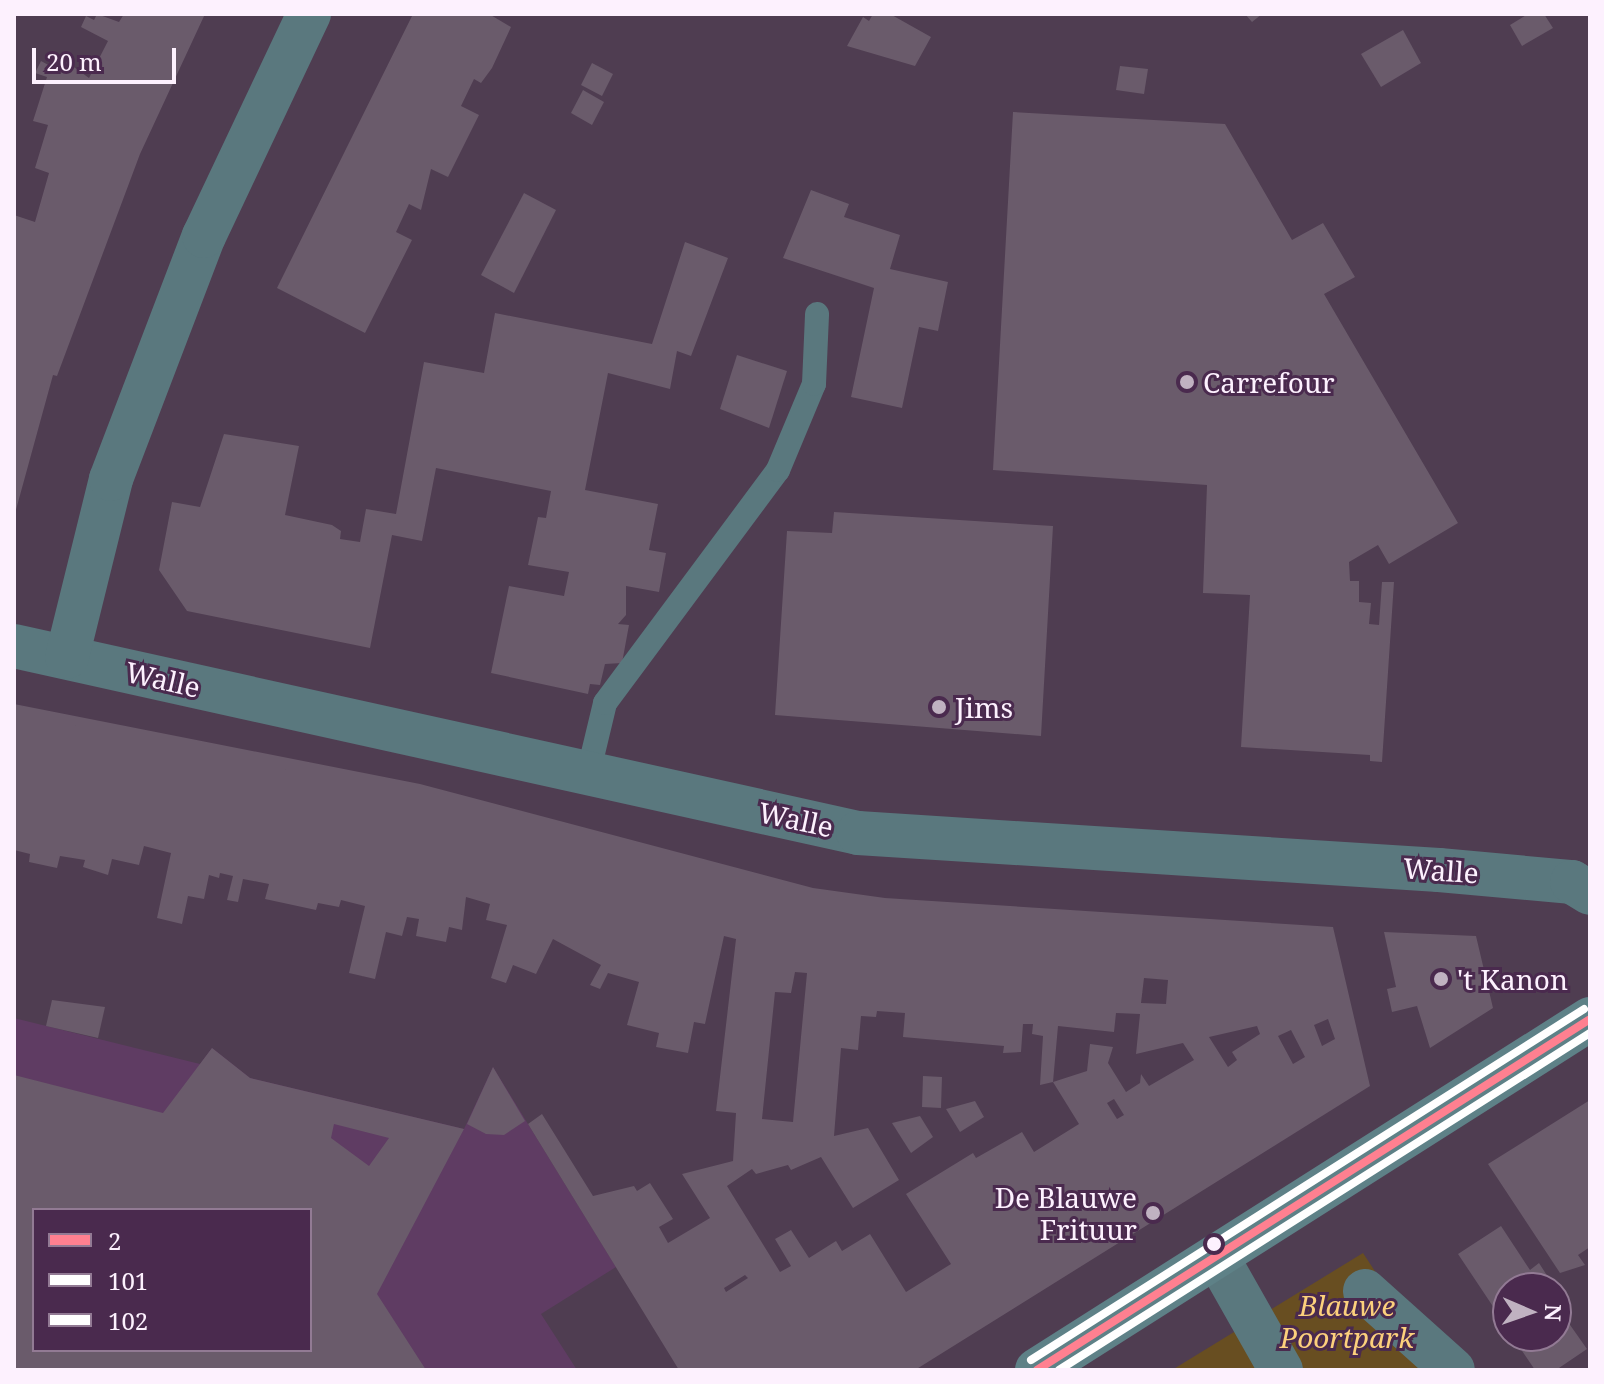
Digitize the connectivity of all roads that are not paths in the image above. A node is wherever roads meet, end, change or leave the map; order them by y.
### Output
1 (309, 14) edge
2 (817, 314) dead end
3 (14, 646) edge
4 (67, 657) junction
5 (588, 774) junction
6 (1590, 893) edge
7 (1590, 1019) edge
8 (1217, 1257) junction
9 (1365, 1291) dead end
10 (1064, 1363) edge
11 (1281, 1370) edge
12 (1453, 1370) edge

1 - 4 street
2 - 5 lane
3 - 4 street, Walle
4 - 5 street, Walle
5 - 6 street, Walle
7 - 8 main road
8 - 10 main road
8 - 11 street
9 - 12 street

